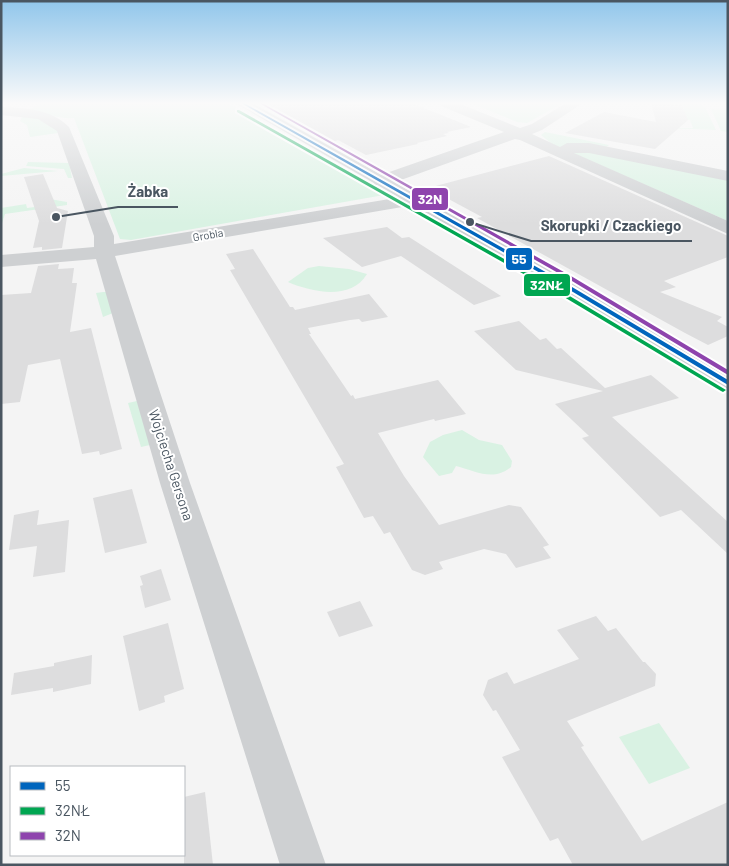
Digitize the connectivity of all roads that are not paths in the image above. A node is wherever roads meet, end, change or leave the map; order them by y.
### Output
1 (69, 143) edge
2 (312, 143) edge
3 (491, 143) edge
4 (539, 143) edge
5 (563, 148) dead end
6 (728, 176) edge
7 (381, 181) junction
8 (414, 200) junction
9 (728, 228) edge
10 (104, 252) junction
11 (1, 262) edge
12 (728, 383) edge
13 (303, 865) edge

1 - 10 street, Wojciecha Gersona
2 - 7 street
3 - 7 street
4 - 9 street
5 - 6 street
7 - 8 street
8 - 10 street, Grobla
8 - 12 street
10 - 11 street, Grobla
10 - 13 street, Wojciecha Gersona

